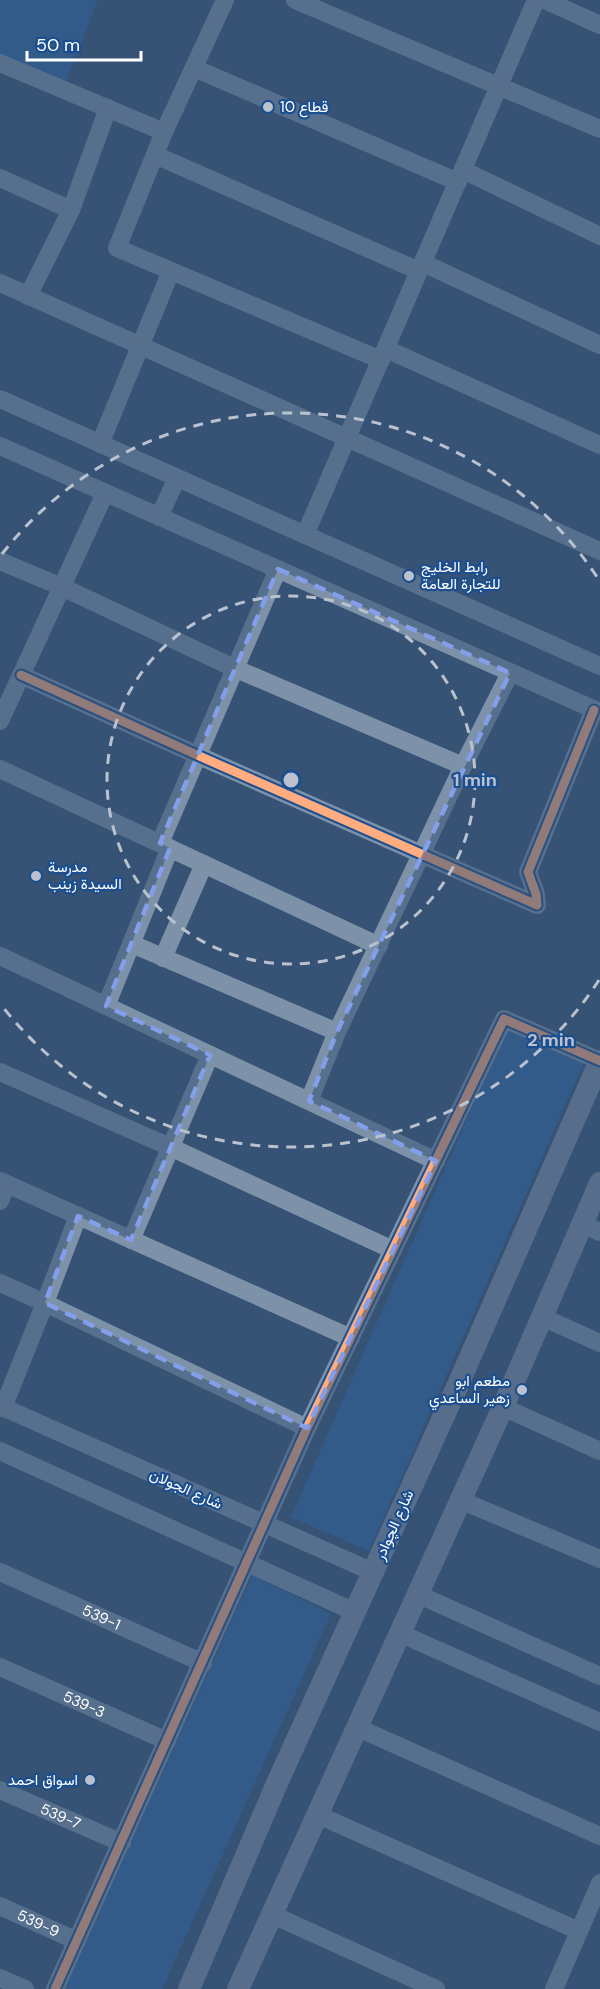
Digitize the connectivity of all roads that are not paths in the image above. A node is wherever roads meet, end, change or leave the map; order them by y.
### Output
1 (225, 0) edge
2 (295, 0) edge
3 (536, 0) edge
4 (545, 0) edge
5 (600, 25) edge
6 (0, 63) edge
7 (194, 68) junction
8 (499, 85) junction
9 (108, 108) junction
10 (600, 129) edge
11 (164, 132) junction
12 (155, 155) junction
13 (460, 176) junction
14 (0, 178) edge
15 (71, 210) junction
16 (600, 237) edge
17 (421, 267) junction
18 (171, 271) junction
19 (0, 284) edge
20 (28, 296) junction
21 (600, 345) edge
22 (141, 346) junction
23 (383, 355) junction
24 (0, 399) edge
25 (347, 438) junction
26 (100, 444) junction
27 (600, 445) edge
28 (0, 446) edge
29 (177, 478) junction
30 (105, 493) junction
31 (159, 517) junction
32 (305, 535) junction
33 (600, 551) edge
34 (0, 561) edge
35 (278, 570) junction
36 (62, 587) junction
37 (600, 666) edge
38 (234, 668) junction
39 (510, 673) junction
40 (21, 675) junction
41 (597, 711) edge
42 (0, 721) edge
43 (197, 756) junction
44 (463, 766) junction
45 (0, 769) edge
46 (165, 845) junction
47 (422, 855) junction
48 (204, 864) junction
49 (132, 944) junction
50 (379, 946) junction
51 (0, 956) edge
52 (163, 958) junction
53 (106, 1006) junction
54 (337, 1032) junction
55 (210, 1055) junction
56 (600, 1061) edge
57 (0, 1072) edge
58 (309, 1101) junction
59 (170, 1147) junction
60 (436, 1161) junction
61 (600, 1183) edge
62 (2, 1189) edge
63 (78, 1216) junction
64 (591, 1228) edge
65 (131, 1240) junction
66 (393, 1250) junction
67 (0, 1283) edge
68 (45, 1303) junction
69 (542, 1317) junction
70 (351, 1338) junction
71 (600, 1343) edge
72 (2, 1407) edge
73 (503, 1407) junction
74 (307, 1428) junction
75 (0, 1451) edge
76 (600, 1451) edge
77 (460, 1500) junction
78 (265, 1524) junction
79 (600, 1559) edge
80 (248, 1563) junction
81 (0, 1572) edge
82 (373, 1572) junction
83 (417, 1594) junction
84 (355, 1612) junction
85 (399, 1633) junction
86 (202, 1663) junction
87 (0, 1667) edge
88 (600, 1676) edge
89 (600, 1722) edge
90 (356, 1727) junction
91 (167, 1741) junction
92 (0, 1790) edge
93 (318, 1815) junction
94 (600, 1836) edge
95 (122, 1843) junction
96 (600, 1883) edge
97 (0, 1906) edge
98 (273, 1915) junction
99 (579, 1931) junction
100 (77, 1941) junction
101 (0, 1978) edge
102 (26, 1989) edge
103 (55, 1989) edge
104 (189, 1989) edge
105 (238, 1989) edge
106 (436, 1989) edge
107 (554, 1989) edge

1 - 7 street
2 - 8 street
3 - 8 street
4 - 5 street
6 - 9 street
7 - 11 street
7 - 13 street
8 - 10 street
8 - 13 street
9 - 11 street
9 - 15 street
11 - 12 street
12 - 17 street
12 - 18 street
13 - 16 street
13 - 17 street
14 - 15 street
15 - 20 street
17 - 21 street
17 - 23 street
18 - 22 street
18 - 23 street
19 - 20 street
20 - 22 street
22 - 25 street
22 - 26 street
23 - 25 street
23 - 27 street
24 - 26 street
25 - 32 street
25 - 33 street
26 - 29 street
28 - 30 street
29 - 31 street
29 - 32 street
30 - 31 street
30 - 36 street
31 - 35 street
32 - 37 street
34 - 36 street
35 - 38 street
35 - 39 street
36 - 38 street
36 - 40 street
38 - 43 street
38 - 44 street
39 - 41 street
39 - 44 street
40 - 42 street
40 - 43 street
41 - 47 street
43 - 46 street
43 - 47 street
44 - 47 street
45 - 46 street
46 - 48 street
46 - 49 street
47 - 50 street
48 - 50 street
48 - 52 street
49 - 52 street
49 - 53 street
50 - 54 street
51 - 53 street
52 - 54 street
53 - 55 street
54 - 58 street
55 - 58 street
55 - 59 street
56 - 60 street
56 - 82 main road, شارع الچوادر
57 - 59 street
58 - 60 street
59 - 65 street
59 - 66 street
60 - 66 street
61 - 64 main road
62 - 63 street
63 - 65 street
63 - 68 street
64 - 69 main road
65 - 70 street
66 - 70 street
67 - 68 street
68 - 72 street
68 - 74 street
69 - 71 street
69 - 73 main road
70 - 74 street
72 - 78 street, شارع الجولان
73 - 76 street
73 - 77 main road
74 - 78 street
75 - 80 street
77 - 79 street
77 - 83 main road
78 - 80 street
78 - 82 street, شارع الجولان
80 - 84 street
80 - 86 street
81 - 86 street, 539-1
82 - 84 main road, شارع الچوادر
83 - 85 main road
83 - 88 street
84 - 104 main road, شارع الچوادر
85 - 89 street
85 - 90 main road
86 - 91 street
87 - 91 street, 539-3
90 - 93 main road
90 - 94 street
91 - 95 street
92 - 95 street, 539-7
93 - 98 main road
93 - 99 street
95 - 100 street
96 - 99 street
97 - 100 street, 539-9
98 - 105 main road
98 - 106 street
99 - 107 street
100 - 103 street
101 - 102 street

